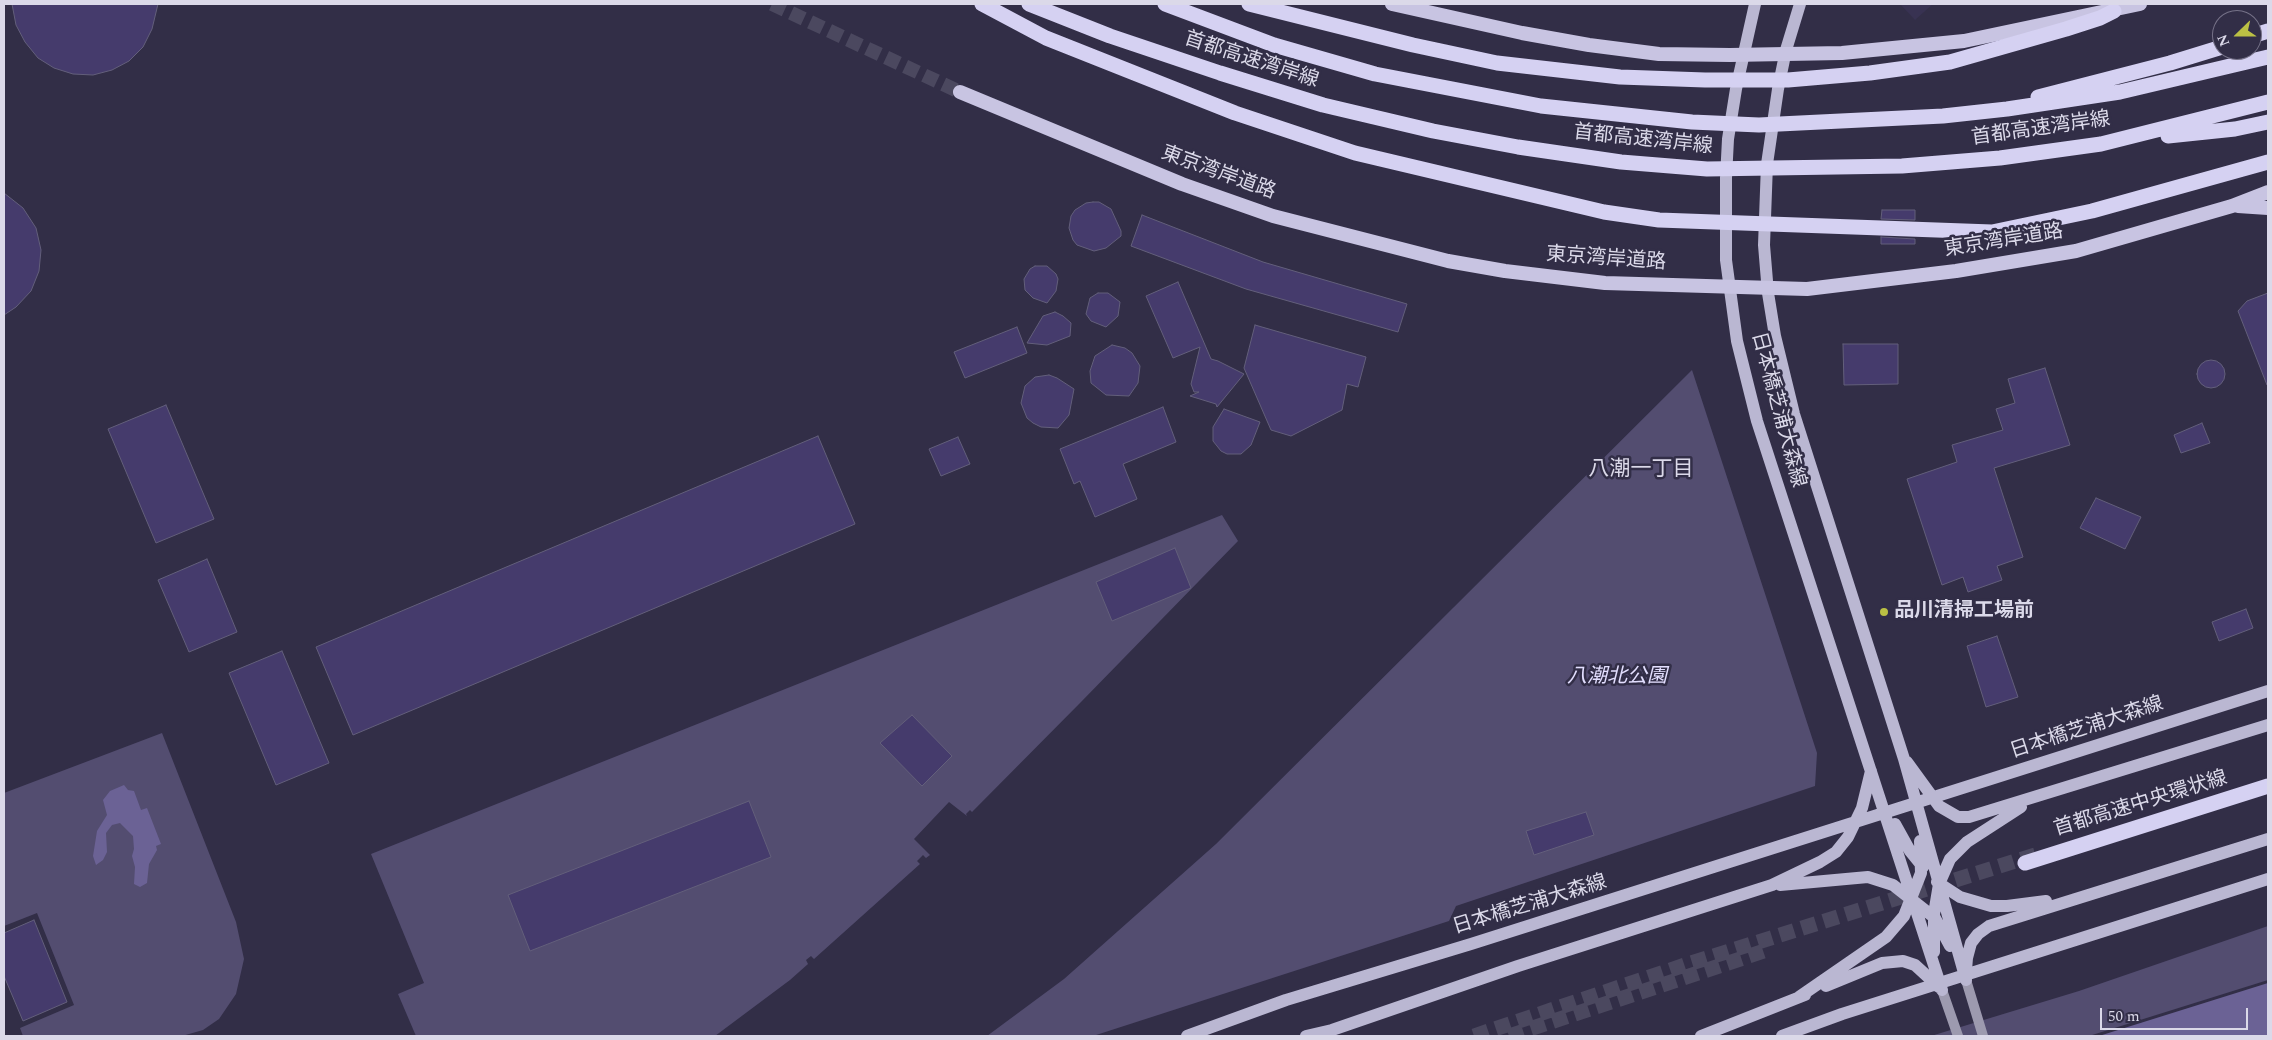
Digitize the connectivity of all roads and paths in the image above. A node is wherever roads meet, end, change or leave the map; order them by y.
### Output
1 (982, 4) edge
2 (1029, 4) edge
3 (1165, 4) edge
4 (1249, 4) edge
5 (1392, 4) edge
6 (1755, 4) edge
7 (1800, 4) edge
8 (2140, 4) edge
9 (2114, 11) junction
10 (2212, 50) edge
11 (2268, 57) edge
12 (960, 92) tunnel mouth
13 (2268, 102) edge
14 (1943, 116) junction
15 (2268, 122) edge
16 (2102, 144) junction
17 (2268, 162) edge
18 (2268, 192) edge
19 (2232, 206) junction
20 (2268, 208) edge
21 (2268, 691) edge
22 (2264, 726) edge
23 (1904, 758) junction
24 (1871, 771) junction
25 (2268, 786) edge
26 (2036, 798) junction
27 (2268, 839) edge
28 (2025, 863) tunnel mouth
29 (1922, 866) junction
30 (2268, 879) edge
31 (1939, 884) junction
32 (1772, 885) junction
33 (1912, 898) junction
34 (2071, 900) junction
35 (1934, 918) junction
36 (1966, 980) junction
37 (1942, 990) junction
38 (1799, 998) junction
39 (1187, 1036) edge
40 (1306, 1036) edge
41 (1701, 1036) edge
42 (1782, 1036) edge
43 (1958, 1036) edge
44 (1983, 1036) edge

1 - 17 highway
2 - 16 highway, 首都高速湾岸線
3 - 14 highway, 首都高速湾岸線
4 - 9 highway
5 - 9 highway
6 - 24 main road, 日本橋芝浦大森線
7 - 23 main road, 日本橋芝浦大森線
8 - 9 highway
10 - 14 highway
11 - 14 highway, 首都高速湾岸線
12 - 19 highway, 東京湾岸道路
13 - 16 highway, 首都高速湾岸線
15 - 16 highway
18 - 19 highway, 東京湾岸道路
19 - 20 highway
21 - 39 main road, 日本橋芝浦大森線
22 - 26 main road
23 - 26 main road
23 - 29 main road
23 - 31 main road, 日本橋芝浦大森線
24 - 29 main road
24 - 32 main road
24 - 33 main road, 日本橋芝浦大森線
25 - 28 highway, 首都高速中央環状線
26 - 31 main road
27 - 34 main road
29 - 31 main road
29 - 33 main road
30 - 42 main road
31 - 34 main road
31 - 35 main road
31 - 36 main road, 日本橋芝浦大森線
32 - 33 main road
32 - 40 main road
33 - 35 main road
33 - 37 main road, 日本橋芝浦大森線
33 - 38 main road
34 - 36 main road
35 - 36 main road
35 - 37 main road
36 - 44 main road
37 - 38 main road
37 - 43 main road
38 - 41 main road

